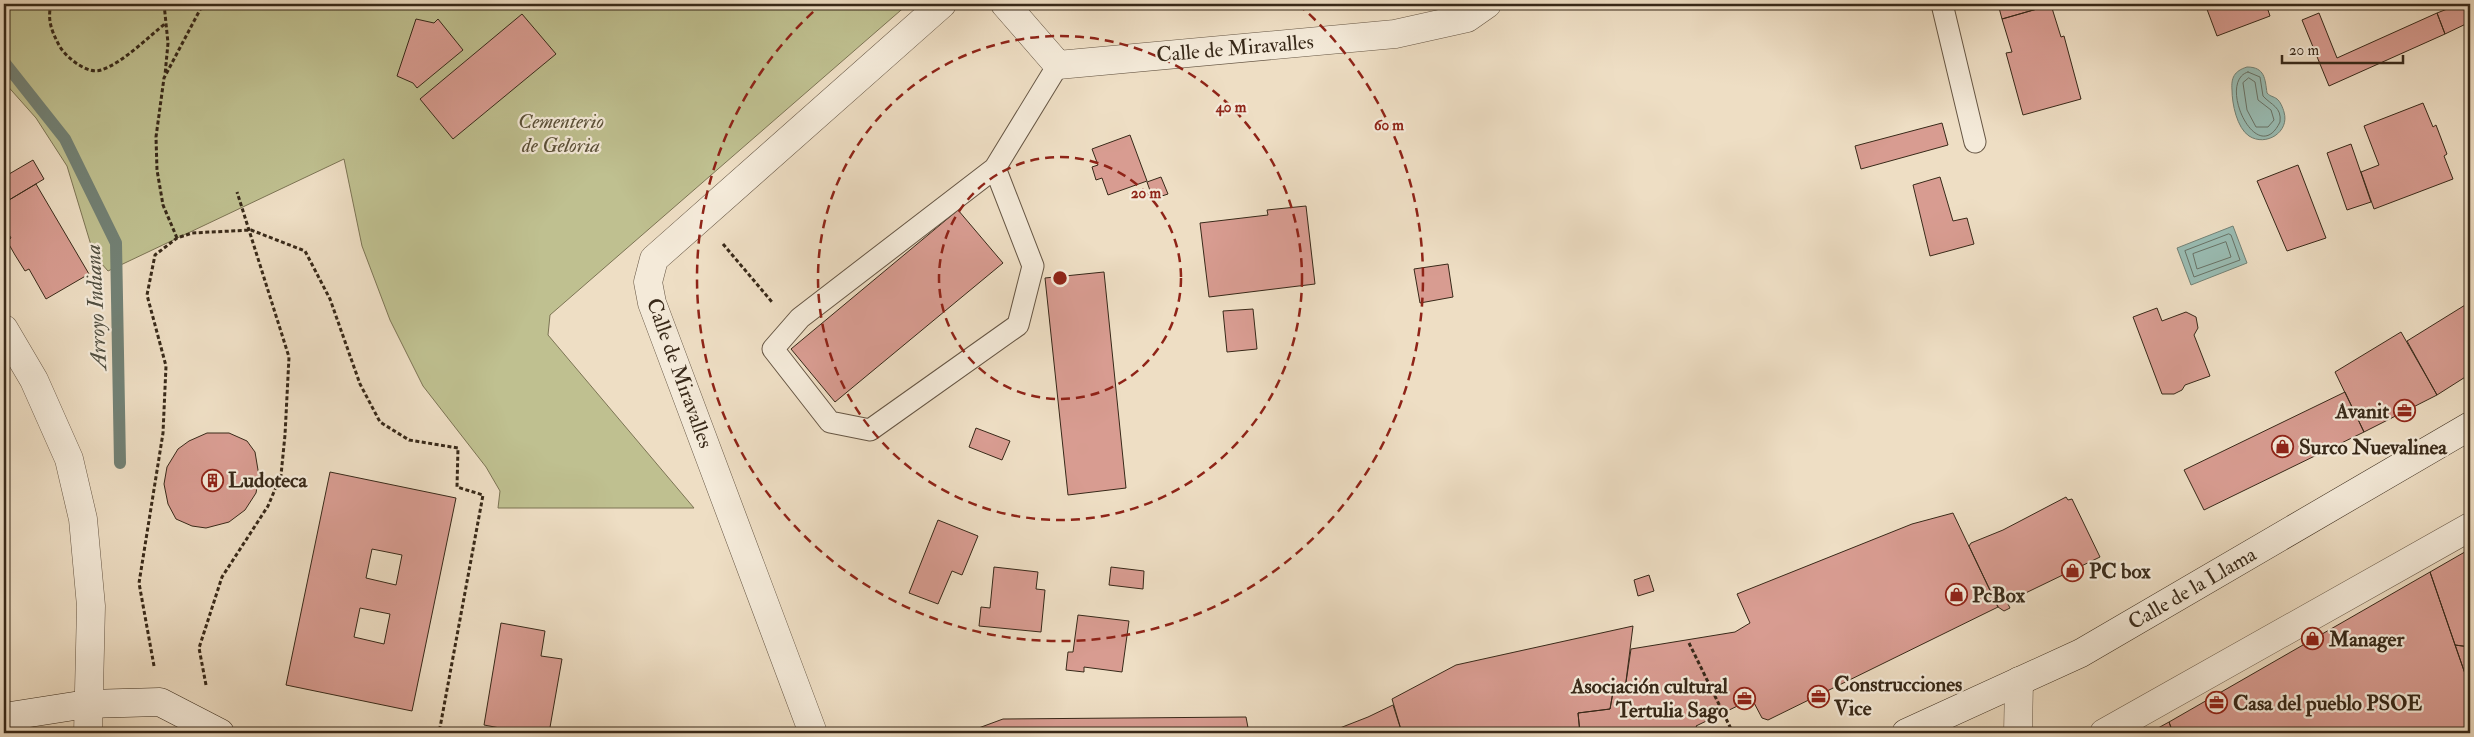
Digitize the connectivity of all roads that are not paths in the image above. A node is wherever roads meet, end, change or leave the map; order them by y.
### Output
1 (942, 4) edge
2 (1005, 4) edge
3 (1487, 4) edge
4 (1942, 4) edge
5 (1058, 65) junction
6 (1975, 142) dead end
7 (995, 168) junction
8 (4, 329) edge
9 (2470, 426) edge
10 (2470, 527) edge
11 (2019, 681) junction
12 (88, 704) junction
13 (4, 717) edge
14 (217, 731) edge
15 (88, 733) edge
16 (813, 733) edge
17 (1906, 733) edge
18 (2018, 733) edge
19 (2104, 733) edge

1 - 16 street, Calle de Miravalles
2 - 5 street
3 - 5 street, Calle de Miravalles
4 - 6 lane
5 - 7 lane
7 - 7 lane
8 - 12 street
9 - 11 street, Calle de la Llama
10 - 19 street
11 - 17 street, Calle de la Llama
11 - 18 street
12 - 13 street
12 - 14 street
12 - 15 street

